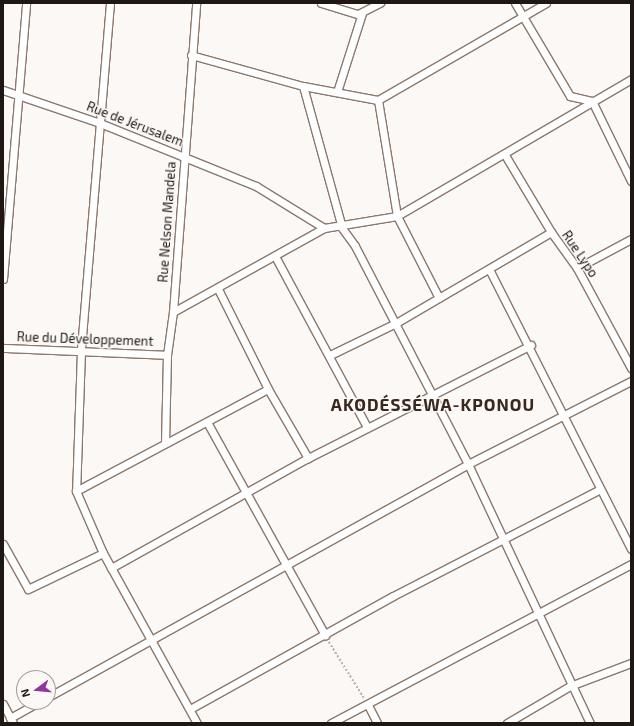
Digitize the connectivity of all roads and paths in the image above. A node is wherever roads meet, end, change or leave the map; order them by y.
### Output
1 (26, 3) edge
2 (110, 3) edge
3 (196, 3) edge
4 (321, 3) edge
5 (380, 3) edge
6 (515, 3) edge
7 (546, 3) edge
8 (362, 13) junction
9 (522, 16) junction
10 (191, 55) junction
11 (631, 79) edge
12 (303, 86) junction
13 (3, 90) edge
14 (337, 92) junction
15 (20, 95) junction
16 (378, 100) junction
17 (592, 101) junction
18 (100, 123) junction
19 (505, 154) junction
20 (184, 156) junction
21 (631, 181) edge
22 (397, 216) junction
23 (324, 228) junction
24 (342, 228) junction
25 (551, 232) junction
26 (631, 239) edge
27 (276, 258) junction
28 (489, 268) junction
29 (577, 268) junction
30 (3, 279) edge
31 (218, 289) junction
32 (439, 298) junction
33 (173, 312) junction
34 (396, 323) junction
35 (531, 345) junction
36 (3, 348) edge
37 (81, 351) junction
38 (167, 355) junction
39 (330, 355) junction
40 (631, 368) edge
41 (631, 381) edge
42 (268, 389) junction
43 (431, 394) junction
44 (563, 416) junction
45 (207, 422) junction
46 (367, 427) junction
47 (165, 443) junction
48 (308, 458) junction
49 (468, 464) junction
50 (598, 490) junction
51 (76, 491) junction
52 (247, 493) junction
53 (501, 538) junction
54 (3, 544) edge
55 (631, 549) edge
56 (103, 553) junction
57 (288, 564) junction
58 (631, 564) edge
59 (111, 568) junction
60 (536, 613) junction
61 (325, 635) junction
62 (152, 640) junction
63 (631, 663) edge
64 (570, 686) junction
65 (56, 693) edge
66 (3, 704) edge
67 (368, 705) junction
68 (190, 709) junction
69 (27, 710) edge
70 (12, 720) edge
71 (197, 723) edge
72 (331, 723) edge
73 (377, 723) edge
74 (507, 723) edge
75 (590, 723) edge

1 - 15 street
2 - 18 street
3 - 10 street, Rue Nelson Mandela
4 - 8 street
5 - 8 street
6 - 9 street
7 - 9 street
8 - 14 street
9 - 16 street
9 - 17 street
10 - 12 street
10 - 20 street, Rue Nelson Mandela
11 - 17 street
12 - 14 street
12 - 24 street
13 - 15 street, Rue de Jérusalem
14 - 16 street
15 - 18 street, Rue de Jérusalem
15 - 30 street
16 - 22 street
17 - 19 street
17 - 21 street
18 - 20 street, Rue de Jérusalem
18 - 37 street
19 - 22 street
19 - 25 street, Rue Lypo
20 - 23 street, Rue de Jérusalem
20 - 33 street, Rue Nelson Mandela
22 - 24 street
22 - 32 street
23 - 24 street
23 - 27 street
24 - 34 street
25 - 28 street
25 - 29 street, Rue Lypo
26 - 29 street
27 - 31 street
27 - 39 street
28 - 32 street
28 - 35 street
29 - 40 street, Rue Lypo
31 - 33 street
31 - 42 street
32 - 34 street
33 - 38 street, Rue Nelson Mandela
34 - 39 street
34 - 43 street
35 - 43 street
35 - 44 street
36 - 37 street, Rue du Développement
37 - 38 street, Rue du Développement
37 - 51 street
38 - 47 street, Rue Nelson Mandela
39 - 46 street
41 - 44 street
42 - 45 street
42 - 48 street
43 - 46 street
43 - 49 street
44 - 49 street
44 - 50 street
45 - 47 street
45 - 52 street
46 - 48 street
47 - 51 street
48 - 52 street
49 - 53 street
49 - 57 street
50 - 53 street
50 - 55 street
51 - 56 street
52 - 57 street
52 - 59 street
53 - 60 street
53 - 61 street
54 - 56 street
56 - 59 street
57 - 61 street
57 - 62 street
58 - 60 street
59 - 62 street
60 - 64 street
60 - 67 street
61 - 67 path
61 - 68 street
62 - 65 street
62 - 68 street
63 - 64 street
64 - 74 street
64 - 75 street
66 - 70 street
67 - 72 street
67 - 73 street
68 - 71 street
69 - 70 street

